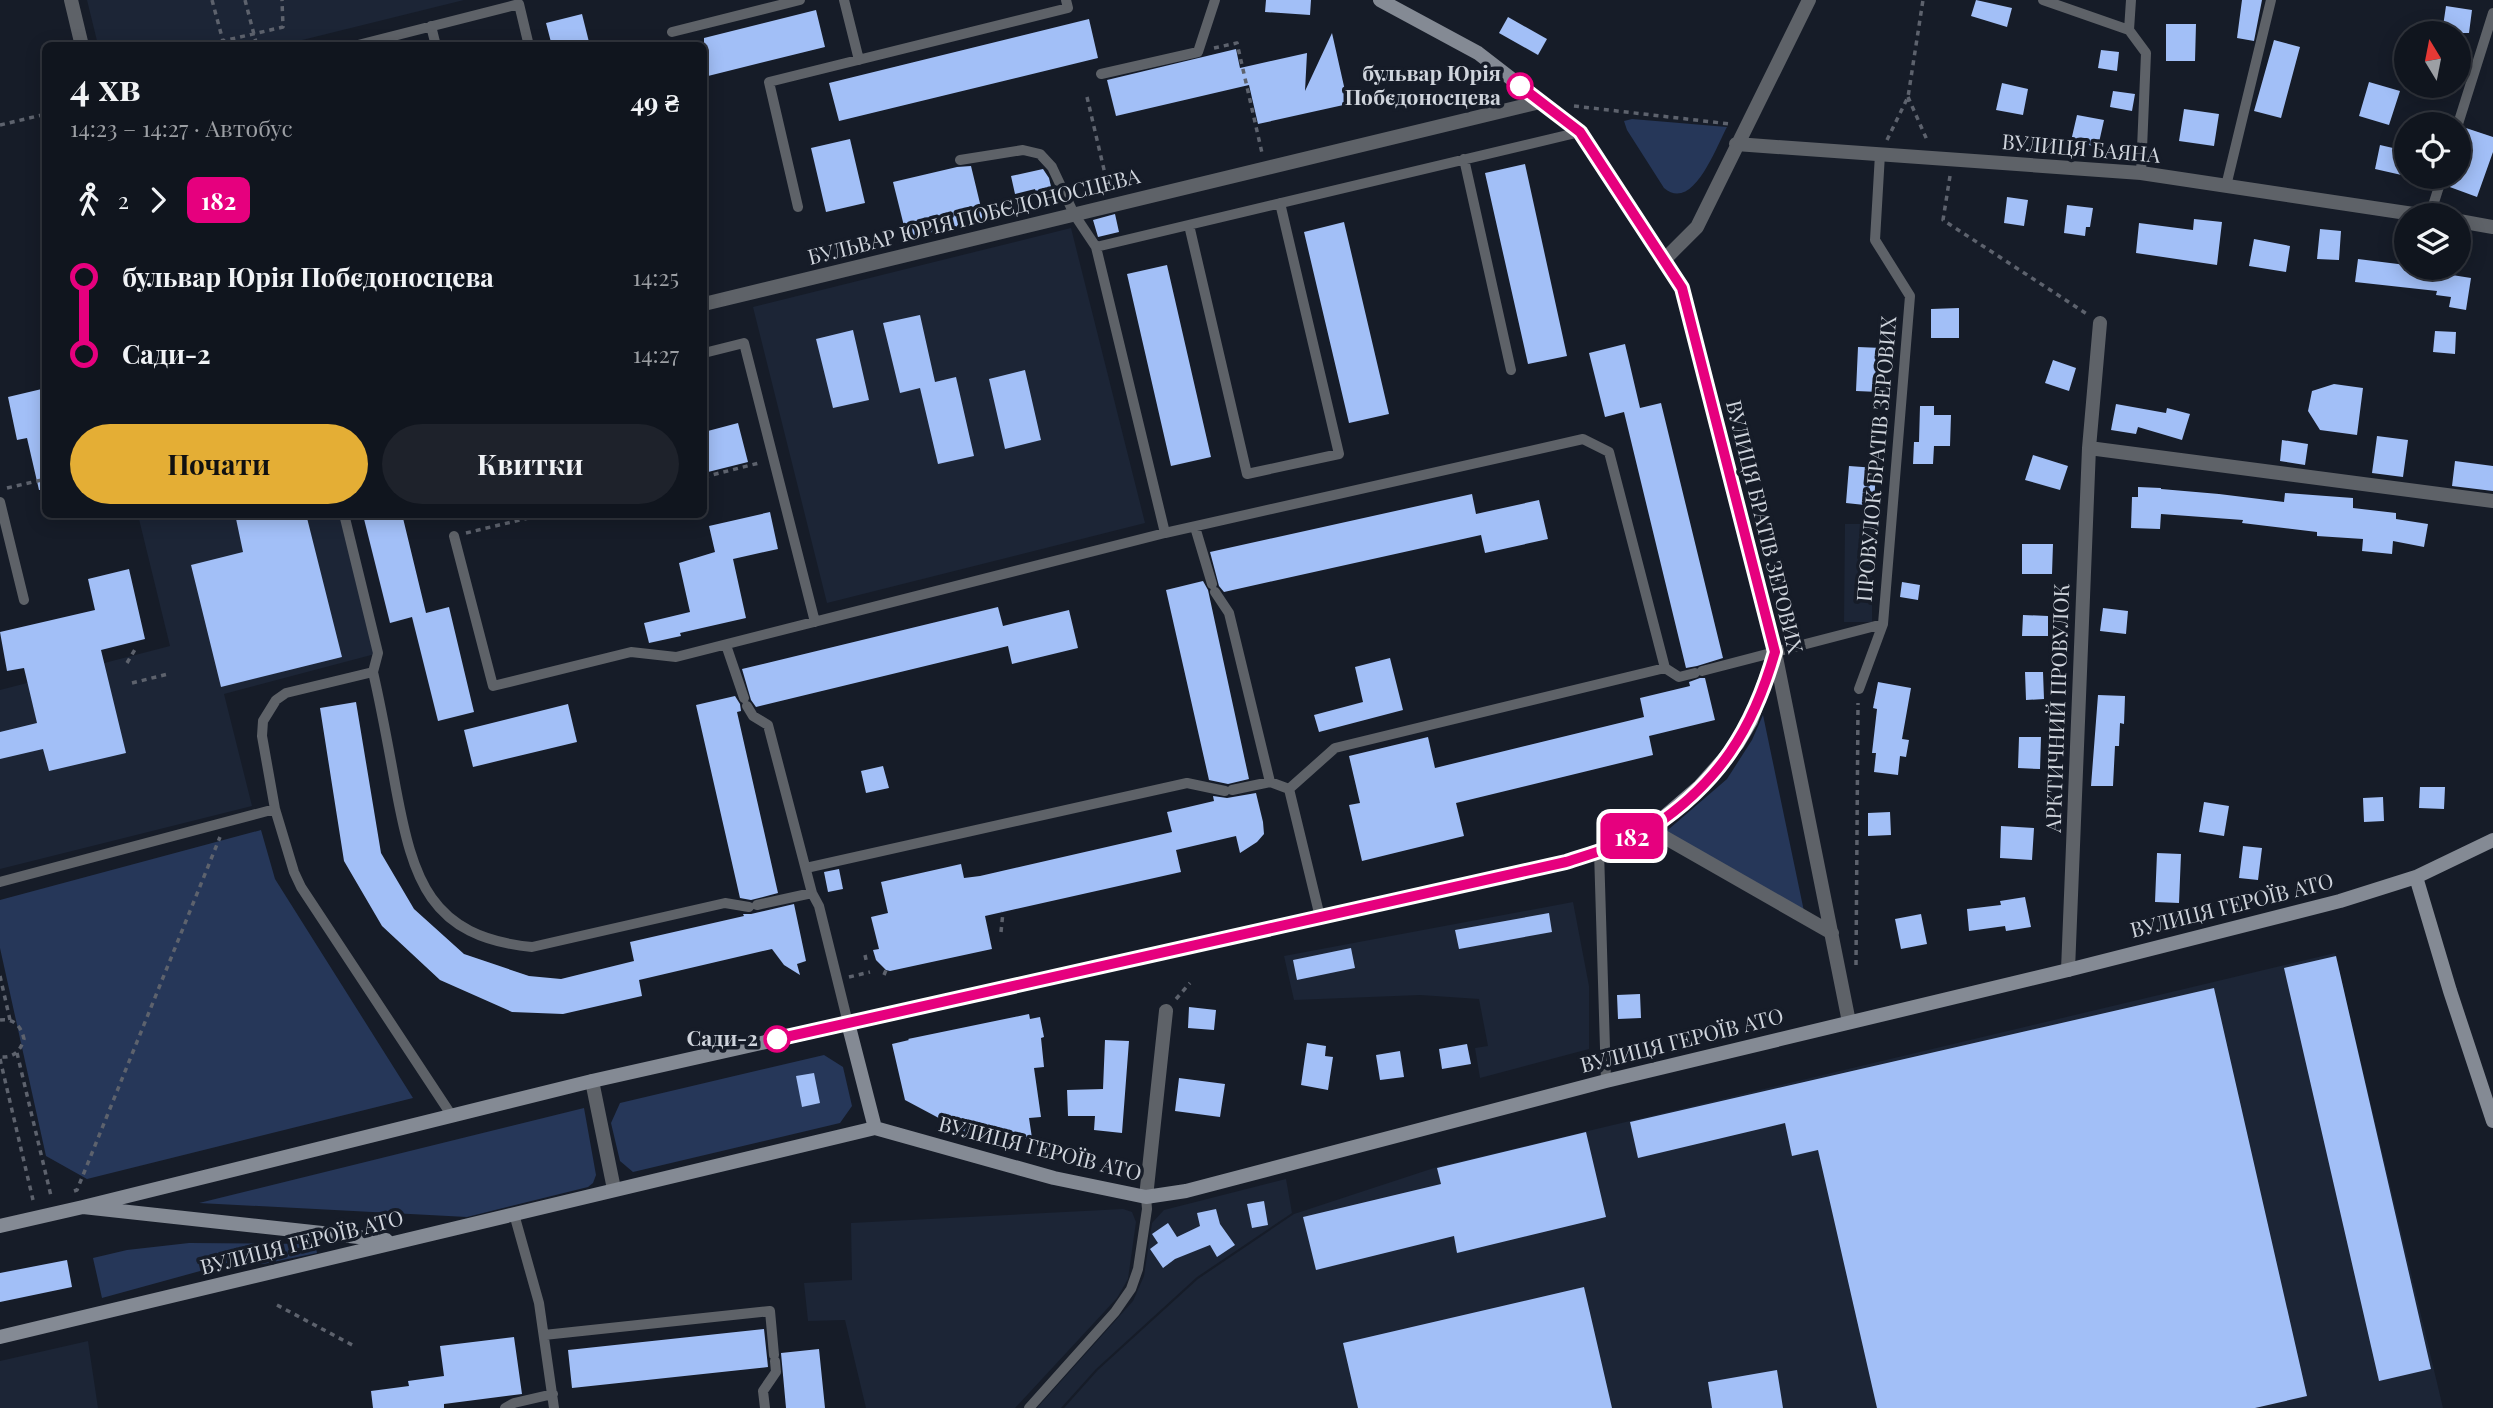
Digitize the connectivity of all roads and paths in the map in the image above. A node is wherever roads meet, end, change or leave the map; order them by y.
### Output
1 (71, 0) edge
2 (212, 0) edge
3 (245, 0) edge
4 (282, 0) edge
5 (800, 0) edge
6 (844, 0) edge
7 (1066, 0) edge
8 (1214, 0) edge
9 (1380, 0) edge
10 (1809, 0) edge
11 (1923, 0) edge
12 (2043, 0) edge
13 (2131, 0) edge
14 (2271, 0) edge
15 (2493, 13) edge
16 (431, 26) junction
17 (2129, 30) junction
18 (672, 32) dead end
19 (254, 34) junction
20 (81, 42) edge
21 (256, 42) edge
22 (369, 42) edge
23 (435, 42) edge
24 (528, 42) edge
25 (1198, 52) junction
26 (859, 60) junction
27 (1101, 74) dead end
28 (1087, 97) dead end
29 (1908, 97) junction
30 (1540, 102) junction
31 (2462, 112) edge
32 (42, 115) edge
33 (0, 125) edge
34 (1745, 126) junction
35 (1580, 132) junction
36 (1875, 138) dead end
37 (1888, 139) junction
38 (1914, 141) dead end
39 (1736, 144) junction
40 (1880, 155) junction
41 (1464, 159) junction
42 (960, 160) dead end
43 (1953, 160) junction
44 (1266, 168) junction
45 (2141, 173) junction
46 (2226, 186) junction
47 (1280, 203) junction
48 (1113, 205) junction
49 (798, 207) dead end
50 (2394, 211) edge
51 (1074, 215) junction
52 (2471, 223) edge
53 (1189, 225) junction
54 (2493, 226) edge
55 (1096, 247) junction
56 (1664, 260) junction
57 (707, 303) edge
58 (2100, 323) joint
59 (707, 353) edge
60 (1511, 370) dead end
61 (2089, 448) junction
62 (774, 460) junction
63 (707, 476) edge
64 (42, 480) edge
65 (0, 490) edge
66 (2493, 501) edge
67 (0, 502) edge
68 (345, 518) edge
69 (528, 518) edge
70 (1195, 527) junction
71 (1165, 533) junction
72 (454, 536) joint
73 (24, 600) dead end
74 (815, 622) junction
75 (1883, 624) junction
76 (726, 645) junction
77 (137, 646) dead end
78 (1775, 652) junction
79 (127, 663) dead end
80 (1665, 668) junction
81 (373, 672) junction
82 (168, 674) dead end
83 (132, 683) dead end
84 (1858, 688) joint
85 (1270, 782) junction
86 (1289, 789) junction
87 (275, 809) junction
88 (226, 822) junction
89 (1650, 829) junction
90 (2493, 840) edge
91 (1599, 851) junction
92 (806, 868) junction
93 (2416, 877) junction
94 (0, 882) edge
95 (812, 893) junction
96 (1003, 912) dead end
97 (1320, 918) junction
98 (1001, 932) dead end
99 (1832, 933) junction
100 (865, 955) dead end
101 (867, 964) dead end
102 (1856, 966) dead end
103 (2068, 970) junction
104 (870, 972) dead end
105 (0, 976) edge
106 (837, 979) junction
107 (1190, 983) dead end
108 (1166, 1011) joint
109 (0, 1020) edge
110 (10, 1020) junction
111 (1849, 1023) junction
112 (848, 1024) junction
113 (17, 1053) junction
114 (0, 1058) edge
115 (592, 1081) junction
116 (1606, 1081) junction
117 (452, 1116) junction
118 (2493, 1121) edge
119 (875, 1128) junction
120 (614, 1189) junction
121 (77, 1190) dead end
122 (51, 1196) dead end
123 (1146, 1197) junction
124 (33, 1200) dead end
125 (83, 1206) junction
126 (514, 1214) junction
127 (0, 1226) edge
128 (398, 1242) junction
129 (277, 1305) dead end
130 (544, 1335) junction
131 (0, 1337) edge
132 (356, 1346) dead end
133 (554, 1394) junction
134 (505, 1408) edge
135 (554, 1408) edge
136 (765, 1408) edge
137 (1029, 1408) edge

1 - 20 street
2 - 19 path
3 - 19 path
4 - 19 path
5 - 18 lane
6 - 26 lane
7 - 26 lane
8 - 25 lane
9 - 30 main road, ВУЛИЦЯ БРАТІВ ЗЕРОВИХ
10 - 34 street
11 - 29 path
12 - 17 lane
13 - 17 lane
14 - 46 lane
15 - 31 lane
16 - 22 lane
16 - 23 lane
16 - 24 lane
17 - 45 lane
19 - 21 path
25 - 27 lane
25 - 44 path
26 - 49 lane
28 - 48 path
29 - 37 path
29 - 38 path
30 - 34 path
30 - 35 main road, ВУЛИЦЯ БРАТІВ ЗЕРОВИХ
30 - 44 street, БУЛЬВАР ЮРІЯ ПОБЄДОНОСЦЕВА
32 - 33 path
34 - 39 street
35 - 41 lane
35 - 56 main road, ВУЛИЦЯ БРАТІВ ЗЕРОВИХ
36 - 37 path
37 - 40 path
39 - 40 street, ВУЛИЦЯ БАЯНА
39 - 56 street
40 - 43 street, ВУЛИЦЯ БАЯНА
40 - 75 lane, ПРОВУЛОК БРАТІВ ЗЕРОВИХ
41 - 47 lane
41 - 60 lane
42 - 51 lane
43 - 45 street, ВУЛИЦЯ БАЯНА
43 - 58 path
44 - 48 street, БУЛЬВАР ЮРІЯ ПОБЄДОНОСЦЕВА
45 - 46 street, ВУЛИЦЯ БАЯНА
46 - 50 street, ВУЛИЦЯ БАЯНА
47 - 53 lane
47 - 53 lane
48 - 51 street, БУЛЬВАР ЮРІЯ ПОБЄДОНОСЦЕВА
51 - 55 lane
51 - 57 street, БУЛЬВАР ЮРІЯ ПОБЄДОНОСЦЕВА
52 - 54 street
53 - 55 lane
55 - 71 lane
56 - 78 main road, ВУЛИЦЯ БРАТІВ ЗЕРОВИХ
58 - 61 street, АРКТИЧНИЙ ПРОВУЛОК
59 - 62 lane
61 - 66 street
61 - 103 street, АРКТИЧНИЙ ПРОВУЛОК
62 - 63 path
62 - 74 lane
64 - 65 path
67 - 73 lane
68 - 81 lane
69 - 72 path
70 - 71 lane
70 - 80 lane
70 - 85 lane
71 - 74 lane
72 - 76 lane
74 - 76 lane
75 - 78 lane
75 - 84 lane, ПРОВУЛОК БРАТІВ ЗЕРОВИХ
76 - 92 lane
77 - 79 path
78 - 80 lane
78 - 89 main road
78 - 99 street, ВУЛИЦЯ БРАТІВ ЗЕРОВИХ
80 - 86 lane
81 - 87 lane
81 - 95 lane
82 - 83 path
84 - 102 path
85 - 86 lane
85 - 92 lane
86 - 97 lane
87 - 88 lane
87 - 117 lane
88 - 94 lane
88 - 121 path
89 - 91 main road
89 - 99 street
90 - 93 main road, ВУЛИЦЯ ГЕРОЇВ АТО
91 - 97 main road
91 - 116 lane
92 - 95 lane
93 - 103 main road, ВУЛИЦЯ ГЕРОЇВ АТО
93 - 118 main road
95 - 106 lane
96 - 98 path
97 - 112 main road
99 - 111 street, ВУЛИЦЯ БРАТІВ ЗЕРОВИХ
100 - 101 path
103 - 111 main road, ВУЛИЦЯ ГЕРОЇВ АТО
104 - 106 path
105 - 110 path
106 - 112 lane
107 - 108 path
108 - 123 street
109 - 110 path
110 - 113 path
111 - 116 main road, ВУЛИЦЯ ГЕРОЇВ АТО
112 - 115 main road
112 - 119 main road
113 - 114 path
113 - 122 path
114 - 124 path
115 - 117 main road
115 - 120 street
116 - 123 main road, ВУЛИЦЯ ГЕРОЇВ АТО
117 - 125 main road
119 - 120 main road, ВУЛИЦЯ ГЕРОЇВ АТО
119 - 123 main road, ВУЛИЦЯ ГЕРОЇВ АТО
120 - 126 main road, ВУЛИЦЯ ГЕРОЇВ АТО
123 - 137 lane
125 - 127 main road
125 - 128 main road
126 - 128 main road, ВУЛИЦЯ ГЕРОЇВ АТО
126 - 130 lane
128 - 131 main road, ВУЛИЦЯ ГЕРОЇВ АТО
129 - 132 path
130 - 133 lane
130 - 136 lane
133 - 134 lane
133 - 135 lane

